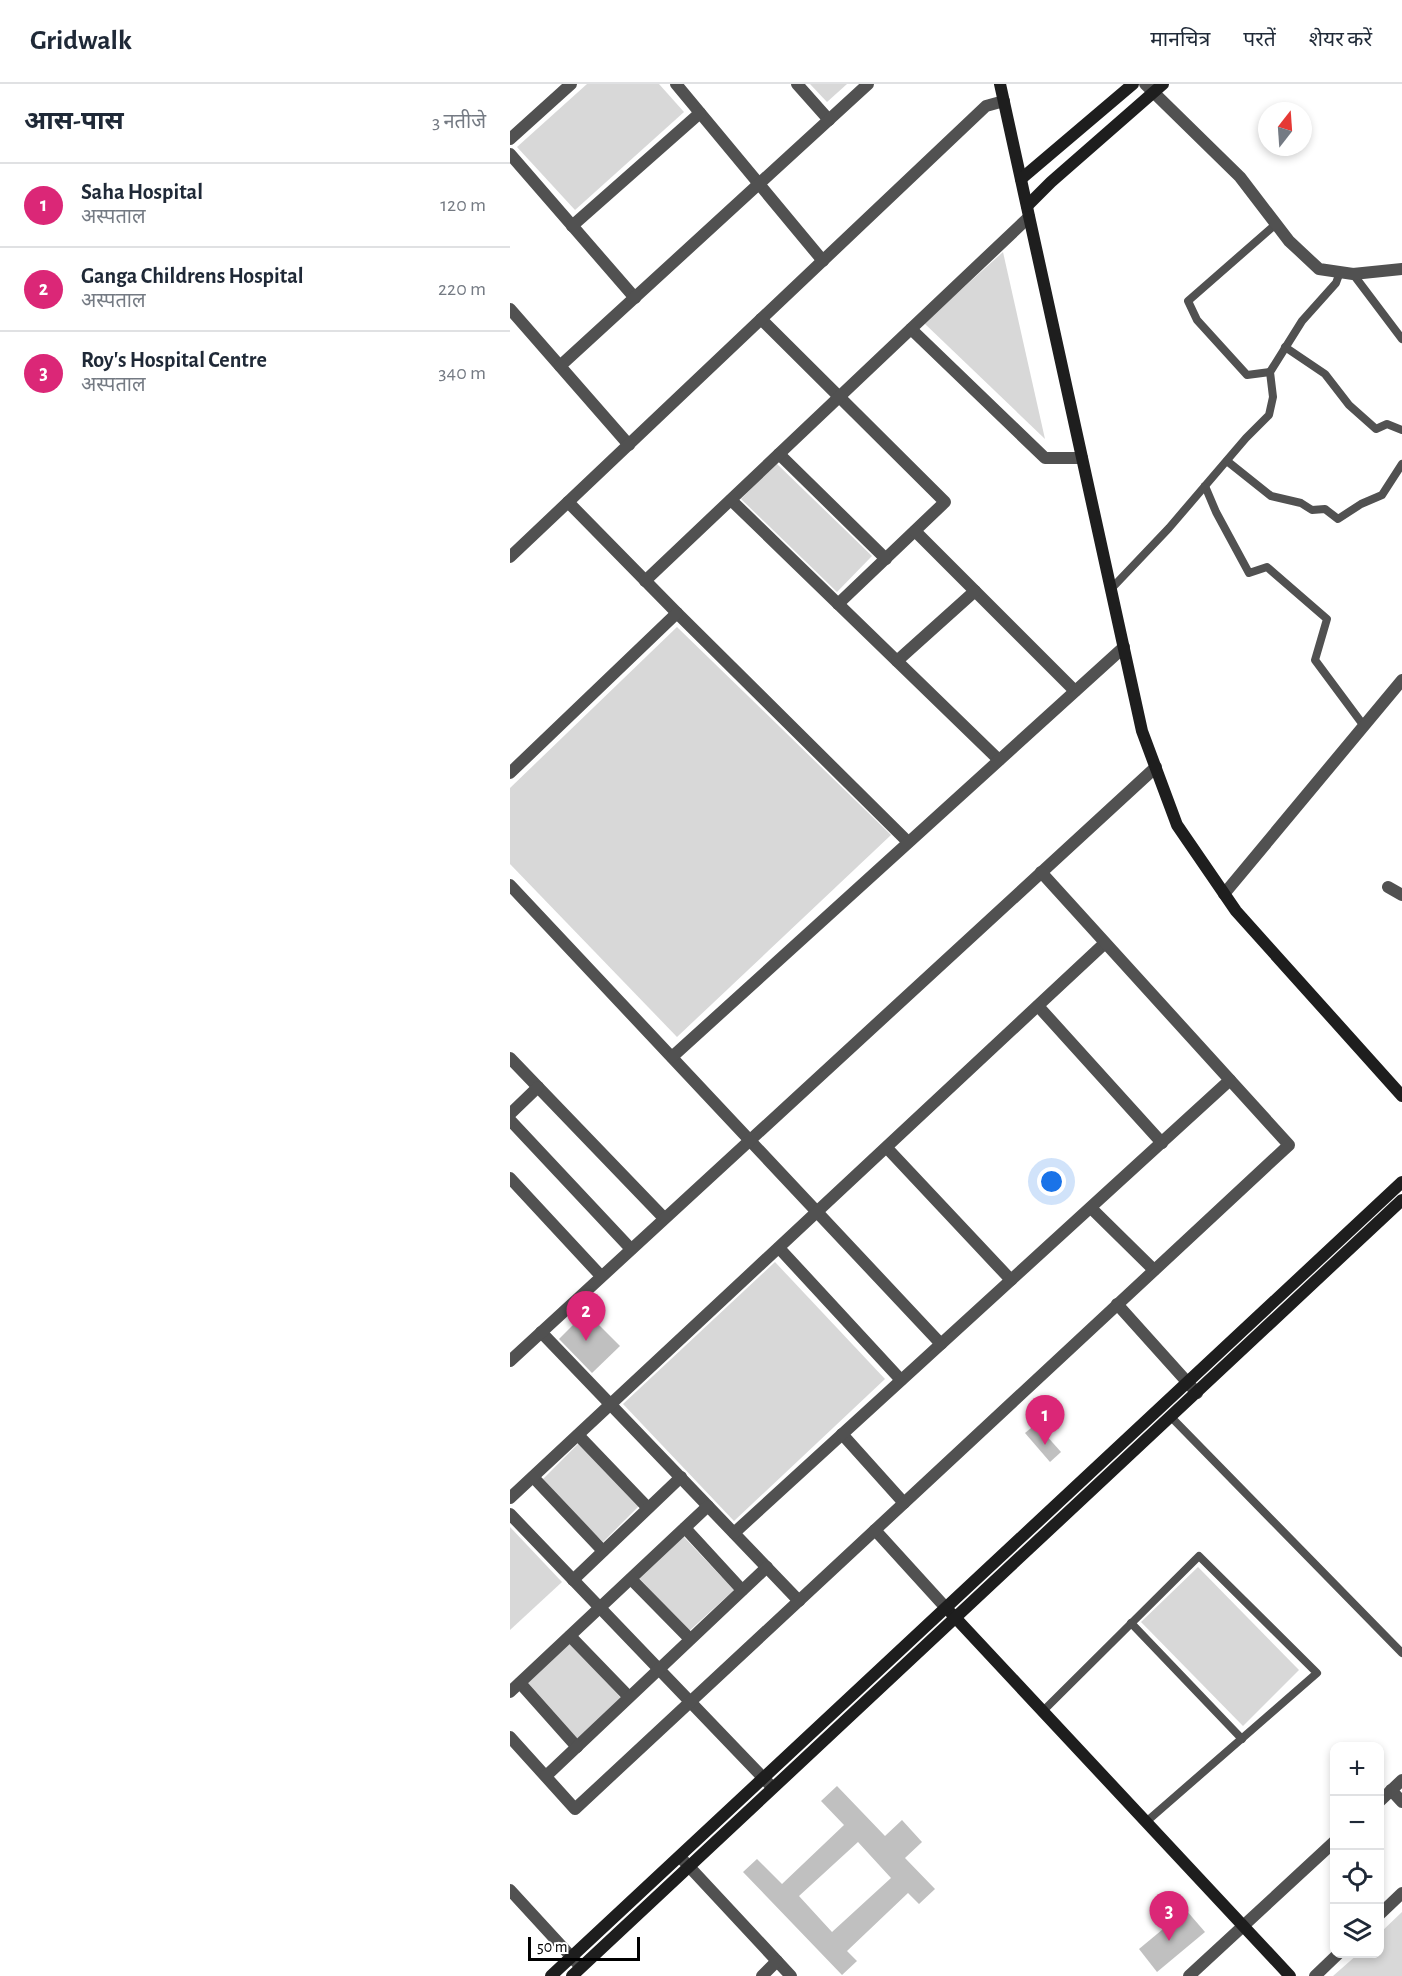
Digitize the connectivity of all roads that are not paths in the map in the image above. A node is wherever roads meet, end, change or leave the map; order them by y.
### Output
1 (571, 84) edge
2 (676, 84) edge
3 (797, 84) edge
4 (868, 84) edge
5 (1000, 84) edge
6 (1133, 84) edge
7 (1154, 87) edge
8 (1004, 101) junction
9 (700, 113) junction
10 (829, 120) junction
11 (510, 140) edge
12 (510, 154) edge
13 (1021, 179) junction
14 (759, 184) junction
15 (1028, 211) junction
16 (1276, 224) junction
17 (572, 226) junction
18 (823, 261) junction
19 (1402, 269) edge
20 (1346, 273) junction
21 (634, 298) junction
22 (510, 309) edge
23 (762, 319) junction
24 (911, 329) junction
25 (1402, 339) edge
26 (1286, 347) junction
27 (560, 366) junction
28 (1270, 372) junction
29 (840, 397) junction
30 (1402, 430) edge
31 (629, 445) junction
32 (779, 454) junction
33 (1082, 458) junction
34 (1227, 461) junction
35 (1402, 464) edge
36 (1205, 486) junction
37 (731, 500) junction
38 (568, 502) junction
39 (915, 531) junction
40 (510, 557) edge
41 (886, 559) junction
42 (645, 580) junction
43 (1111, 589) junction
44 (975, 591) junction
45 (838, 604) junction
46 (677, 614) junction
47 (1124, 647) junction
48 (897, 661) junction
49 (1402, 680) edge
50 (1075, 691) junction
51 (1364, 726) junction
52 (999, 760) junction
53 (1156, 767) junction
54 (510, 773) edge
55 (908, 842) junction
56 (1041, 872) junction
57 (510, 885) edge
58 (1388, 887) dead end
59 (1224, 894) junction
60 (1402, 895) edge
61 (1105, 943) junction
62 (1038, 1006) junction
63 (672, 1057) junction
64 (510, 1058) edge
65 (1230, 1080) junction
66 (538, 1087) junction
67 (1402, 1096) edge
68 (510, 1114) edge
69 (510, 1120) edge
70 (750, 1139) junction
71 (1162, 1143) junction
72 (887, 1148) junction
73 (510, 1178) edge
74 (1402, 1182) edge
75 (1402, 1200) edge
76 (1091, 1208) junction
77 (818, 1212) junction
78 (664, 1218) junction
79 (779, 1248) junction
80 (631, 1249) junction
81 (1154, 1270) junction
82 (601, 1276) junction
83 (1011, 1280) junction
84 (1118, 1304) junction
85 (541, 1332) junction
86 (941, 1344) junction
87 (510, 1361) edge
88 (901, 1380) junction
89 (1188, 1383) junction
90 (1197, 1393) junction
91 (611, 1404) junction
92 (1171, 1417) junction
93 (842, 1434) junction
94 (578, 1435) junction
95 (533, 1477) junction
96 (681, 1477) junction
97 (510, 1498) edge
98 (904, 1503) junction
99 (708, 1506) junction
100 (648, 1508) junction
101 (510, 1514) edge
102 (685, 1528) junction
103 (875, 1530) junction
104 (734, 1533) junction
105 (603, 1551) junction
106 (767, 1567) junction
107 (631, 1579) junction
108 (573, 1580) junction
109 (742, 1590) junction
110 (799, 1601) junction
111 (600, 1608) junction
112 (946, 1608) junction
113 (955, 1617) junction
114 (1131, 1623) junction
115 (570, 1636) junction
116 (690, 1639) junction
117 (1402, 1653) edge
118 (658, 1669) junction
119 (520, 1683) junction
120 (510, 1692) edge
121 (629, 1697) junction
122 (690, 1702) junction
123 (1043, 1711) junction
124 (510, 1737) edge
125 (1242, 1739) junction
126 (577, 1747) junction
127 (546, 1776) junction
128 (1402, 1780) edge
129 (768, 1783) junction
130 (1391, 1790) junction
131 (1384, 1797) edge
132 (1402, 1802) edge
133 (1146, 1822) junction
134 (1330, 1847) edge
135 (679, 1856) junction
136 (688, 1866) junction
137 (510, 1890) edge
138 (1402, 1893) edge
139 (1384, 1910) edge
140 (1243, 1926) junction
141 (571, 1957) junction
142 (1333, 1958) edge
143 (777, 1961) junction
144 (577, 1972) edge
145 (551, 1976) edge
146 (762, 1976) edge
147 (791, 1976) edge
148 (1189, 1976) edge
149 (1290, 1976) edge
150 (1315, 1976) edge

1 - 11 street
2 - 9 street
3 - 10 street
4 - 10 street
5 - 8 street
6 - 13 street
7 - 15 street
7 - 16 street
8 - 13 street
8 - 18 street
9 - 14 street
9 - 17 street
10 - 14 street
12 - 17 street
13 - 15 street
14 - 18 street
14 - 21 street
15 - 24 street
15 - 33 street
16 - 20 street
16 - 28 lane
17 - 21 street
18 - 23 street
19 - 20 street
20 - 25 lane
20 - 26 lane
21 - 27 street
22 - 27 street
23 - 29 street
23 - 31 street
24 - 29 street
24 - 33 street
26 - 28 lane
26 - 30 lane
27 - 31 street
28 - 34 lane
29 - 32 street
29 - 39 street
31 - 38 street
32 - 37 street
32 - 41 street
33 - 43 street
34 - 35 lane
34 - 36 lane
36 - 43 lane
36 - 51 lane
37 - 42 street
37 - 45 street
38 - 40 street
38 - 42 street
39 - 41 street
39 - 44 street
41 - 45 street
42 - 46 street
43 - 47 street
44 - 48 street
44 - 50 street
45 - 48 street
46 - 54 street
46 - 55 street
47 - 50 street
47 - 53 street
48 - 52 street
49 - 51 street
50 - 52 street
51 - 59 street
52 - 55 street
53 - 56 street
53 - 59 street
55 - 63 street
56 - 61 street
56 - 70 street
57 - 63 street
58 - 60 street
59 - 67 street
61 - 62 street
61 - 65 street
62 - 71 street
62 - 72 street
63 - 70 street
64 - 66 street
65 - 71 street
65 - 81 street
66 - 68 street
66 - 78 street
69 - 80 street
70 - 77 street
70 - 78 street
71 - 76 street
72 - 77 street
72 - 83 street
73 - 82 street
74 - 89 street
75 - 90 street
76 - 81 street
76 - 83 street
77 - 79 street
77 - 86 street
78 - 80 street
79 - 88 street
79 - 91 street
80 - 82 street
81 - 84 street
82 - 85 street
83 - 86 street
84 - 89 street
84 - 98 street
85 - 87 street
85 - 91 street
86 - 88 street
88 - 93 street
89 - 90 street
89 - 112 street
90 - 92 street
91 - 94 street
91 - 96 street
92 - 113 street
92 - 117 lane
93 - 98 street
93 - 104 street
94 - 95 street
94 - 100 street
95 - 97 street
95 - 105 street
96 - 99 street
96 - 100 street
98 - 103 street
99 - 102 street
99 - 104 street
100 - 105 street
101 - 108 street
102 - 107 street
102 - 109 street
103 - 110 street
103 - 112 street
104 - 106 street
105 - 108 street
106 - 109 street
106 - 110 street
107 - 111 street
107 - 116 street
108 - 111 street
109 - 116 street
110 - 122 street
111 - 115 street
111 - 118 street
112 - 113 street
112 - 129 street
113 - 123 street
113 - 129 street
114 - 123 lane
114 - 125 lane
114 - 125 lane
115 - 119 street
115 - 121 street
116 - 118 street
118 - 121 street
118 - 122 street
119 - 120 street
119 - 126 street
121 - 126 street
122 - 127 street
122 - 129 street
123 - 133 street
124 - 127 street
125 - 133 lane
126 - 127 street
128 - 130 street
129 - 135 street
129 - 136 street
130 - 131 street
130 - 132 street
133 - 140 street
134 - 140 street
135 - 136 street
135 - 141 street
136 - 143 street
136 - 144 street
137 - 141 street
138 - 139 street
140 - 148 street
140 - 149 street
141 - 144 street
141 - 145 street
142 - 150 street
143 - 146 street
143 - 147 street

